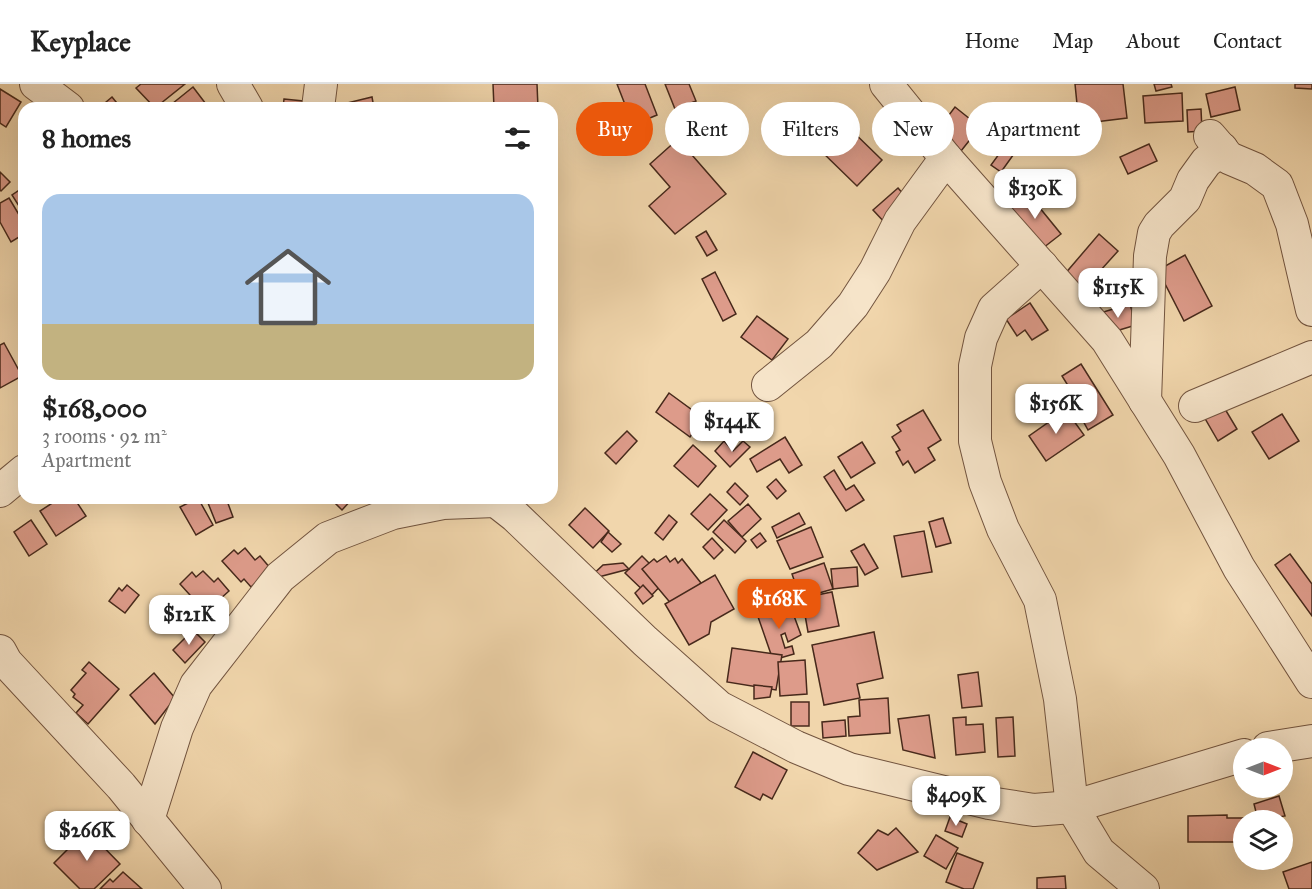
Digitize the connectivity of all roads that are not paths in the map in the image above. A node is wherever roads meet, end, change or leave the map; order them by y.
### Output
1 (36, 84) edge
2 (233, 84) edge
3 (321, 84) edge
4 (886, 84) edge
5 (60, 102) edge
6 (244, 102) edge
7 (319, 102) edge
8 (946, 158) junction
9 (1042, 266) junction
10 (1312, 310) edge
11 (1312, 357) edge
12 (768, 385) dead end
13 (1145, 401) junction
14 (1196, 406) dead end
15 (18, 476) edge
16 (0, 491) edge
17 (439, 504) edge
18 (498, 504) edge
19 (0, 651) edge
20 (1312, 682) edge
21 (1312, 741) edge
22 (1293, 744) edge
23 (1233, 758) edge
24 (1072, 807) junction
25 (148, 820) junction
26 (205, 889) edge
27 (1143, 889) edge

1 - 5 street
2 - 6 street
3 - 7 street
4 - 8 street
8 - 9 street
8 - 12 street
9 - 13 street
9 - 24 street
10 - 13 street
11 - 14 street
13 - 20 street
15 - 16 street
17 - 25 street
18 - 24 street
19 - 25 street
21 - 22 street
23 - 24 street
24 - 27 street
25 - 26 street

